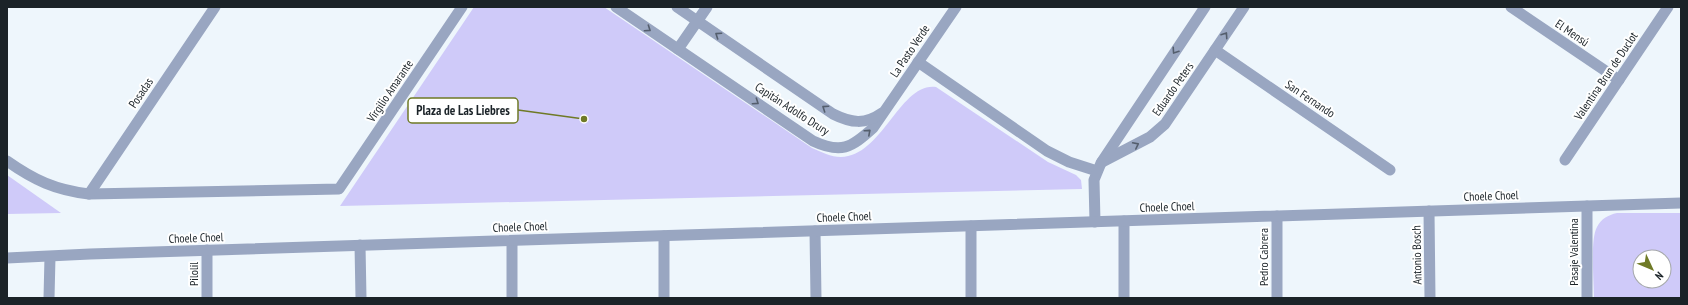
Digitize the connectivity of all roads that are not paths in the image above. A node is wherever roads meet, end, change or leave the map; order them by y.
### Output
1 (215, 7) edge
2 (462, 7) edge
3 (616, 7) edge
4 (677, 7) edge
5 (707, 7) edge
6 (956, 7) edge
7 (1205, 7) edge
8 (1244, 7) edge
9 (1511, 7) edge
10 (1668, 7) edge
11 (697, 21) junction
12 (678, 49) junction
13 (1215, 50) junction
14 (918, 62) junction
15 (1619, 80) junction
16 (886, 110) junction
17 (1564, 160) dead end
18 (7, 161) edge
19 (1099, 167) junction
20 (1390, 170) dead end
21 (88, 194) junction
22 (1681, 203) edge
23 (1587, 206) junction
24 (1429, 211) junction
25 (1277, 216) junction
26 (1124, 221) junction
27 (1095, 222) junction
28 (972, 226) junction
29 (815, 231) junction
30 (664, 236) junction
31 (512, 240) junction
32 (360, 245) junction
33 (207, 250) junction
34 (50, 257) junction
35 (7, 258) edge
36 (49, 298) edge
37 (207, 298) edge
38 (361, 298) edge
39 (512, 298) edge
40 (664, 298) edge
41 (816, 298) edge
42 (971, 298) edge
43 (1124, 298) edge
44 (1277, 298) edge
45 (1430, 298) edge
46 (1587, 298) edge

1 - 21 street, Posadas
2 - 21 street, Virgilio Amarante
3 -> 12 street, Capitán Adolfo Drury
4 - 11 street, Capitán Adolfo Drury
5 - 11 street
6 - 14 street, La Pasto Verde
7 -> 19 street, Eduardo Peters
13 -> 8 street, Eduardo Peters
9 - 15 street, El Mensú
10 - 15 street, Valentina Brun de Duclot
11 - 12 street
16 -> 11 street, Capitán Adolfo Drury
12 -> 16 street, Capitán Adolfo Drury
19 -> 13 street, Eduardo Peters
13 - 20 street, San Fernando
14 - 16 street, La Pasto Verde
14 - 19 street
15 - 17 street, Valentina Brun de Duclot
18 - 21 street
19 - 27 street, Eduardo Peters
22 - 23 street, Choele Choel
23 - 24 street, Choele Choel
23 - 46 street, Pasaje Valentina
24 - 25 street, Choele Choel
24 - 45 street, Antonio Bosch
25 - 26 street, Choele Choel
25 - 44 street, Pedro Cabrera
26 - 27 street, Choele Choel
26 - 43 street
27 - 28 street, Choele Choel
28 - 29 street, Choele Choel
28 - 42 street
29 - 30 street, Choele Choel
29 - 41 street
30 - 31 street, Choele Choel
30 - 40 street
31 - 32 street, Choele Choel
31 - 39 street
32 - 33 street, Choele Choel
32 - 38 street
33 - 34 street, Choele Choel
33 - 37 street, Pilolil
34 - 35 street, Choele Choel
34 - 36 street

